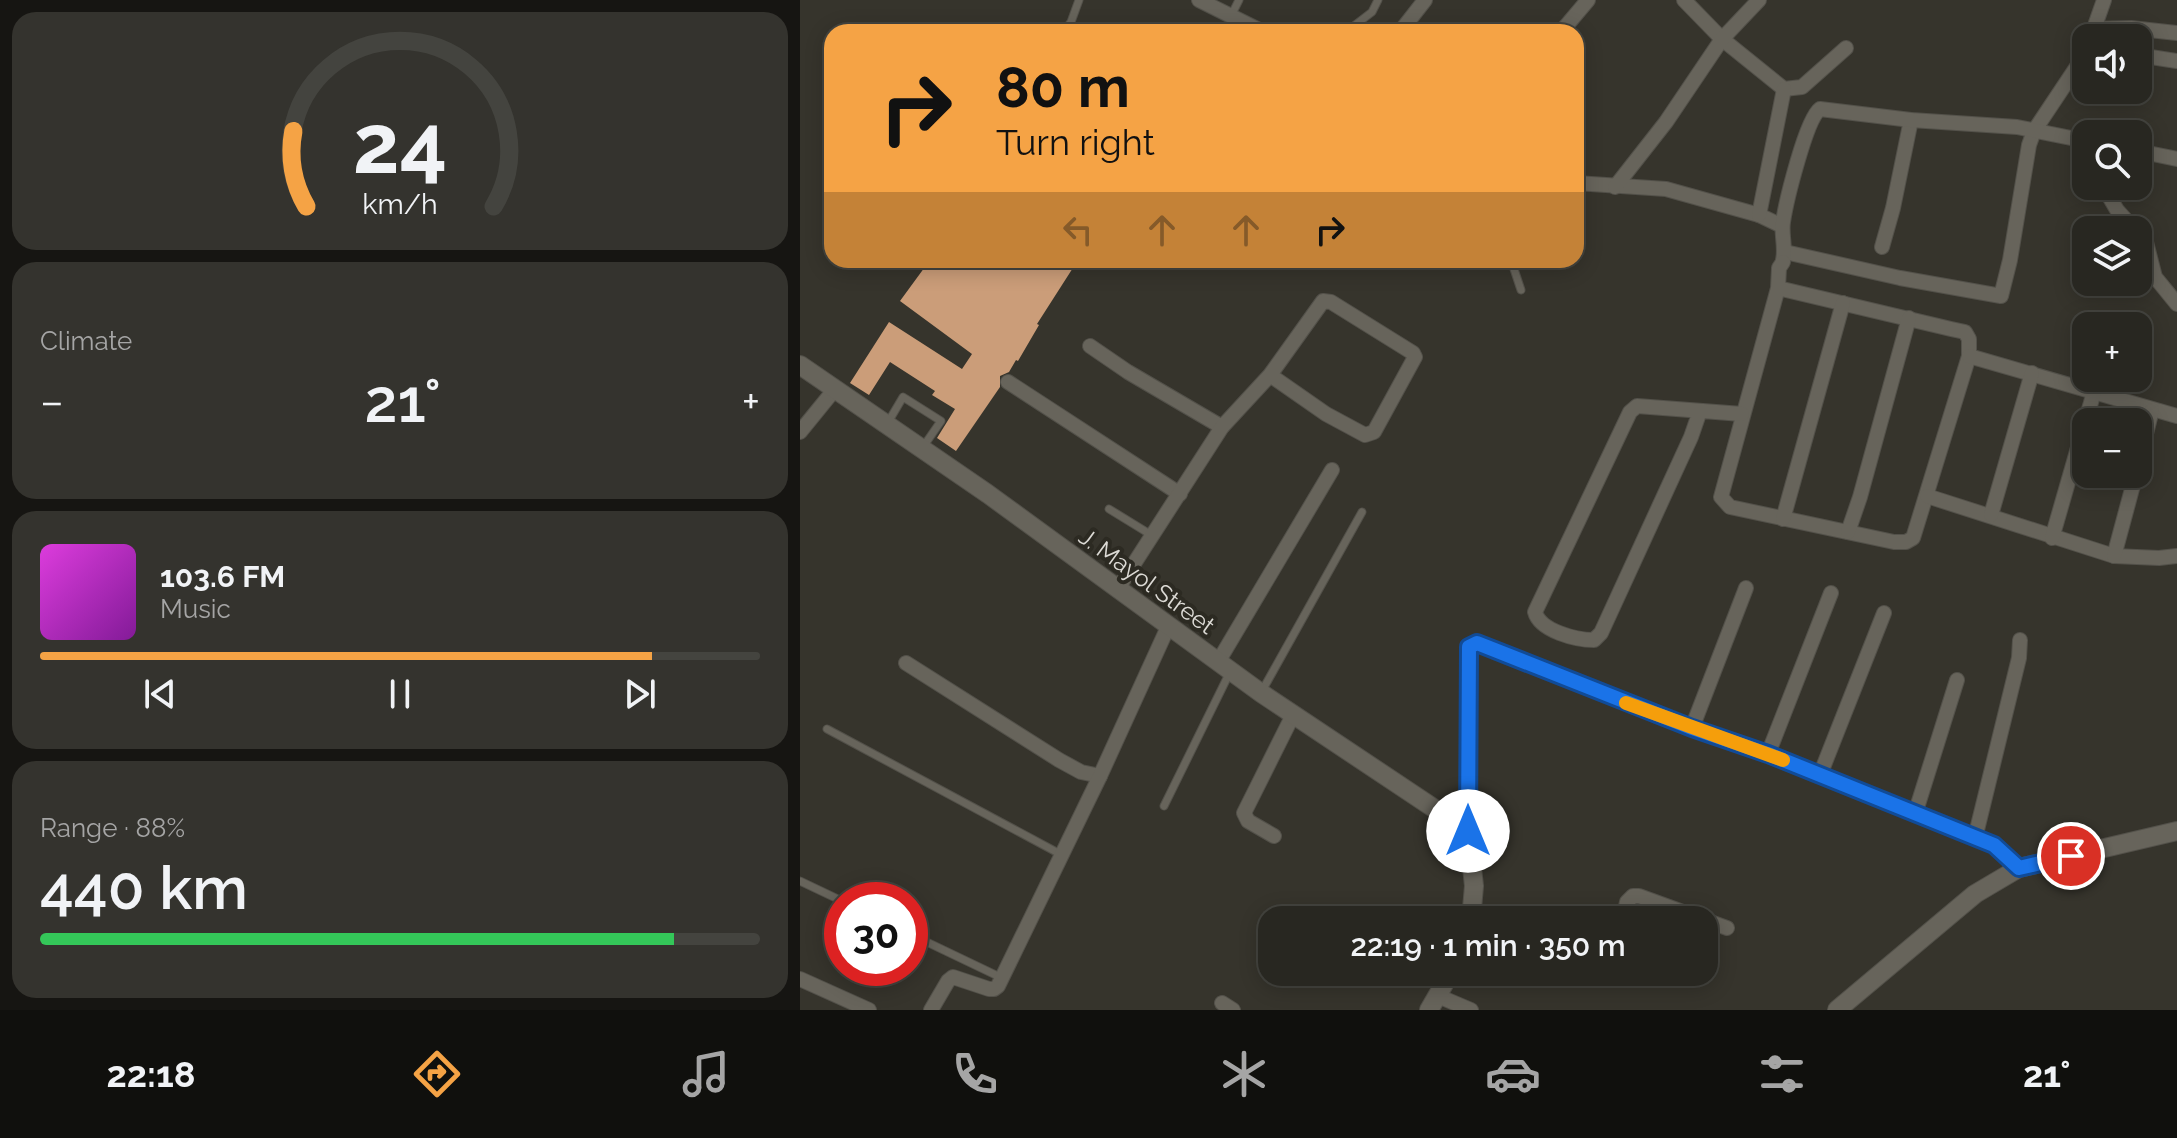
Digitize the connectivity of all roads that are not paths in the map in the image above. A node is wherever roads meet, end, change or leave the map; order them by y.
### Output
1 (1079, 0) edge
2 (1199, 0) edge
3 (1239, 0) edge
4 (1378, 0) edge
5 (1425, 0) edge
6 (1588, 0) edge
7 (1684, 0) edge
8 (1759, 0) edge
9 (2102, 1) edge
10 (1231, 16) junction
11 (1069, 24) edge
12 (1244, 24) edge
13 (1356, 24) edge
14 (1406, 24) edge
15 (1568, 24) edge
16 (2095, 24) edge
17 (2152, 30) edge
18 (2177, 33) edge
19 (1722, 39) junction
20 (1846, 48) dead end
21 (2152, 57) edge
22 (2177, 61) edge
23 (2072, 74) edge
24 (1784, 89) junction
25 (1911, 120) junction
26 (2034, 131) junction
27 (2072, 138) edge
28 (2152, 154) edge
29 (2177, 159) edge
30 (1584, 184) edge
31 (1615, 187) junction
32 (1759, 215) junction
33 (1782, 226) junction
34 (1882, 247) dead end
35 (2152, 265) edge
36 (1514, 268) edge
37 (1782, 269) junction
38 (1521, 290) dead end
39 (1843, 303) junction
40 (2177, 304) edge
41 (1909, 318) junction
42 (1090, 346) dead end
43 (1969, 356) junction
44 (800, 365) edge
45 (2032, 373) junction
46 (1270, 375) junction
47 (1008, 382) dead end
48 (2072, 385) edge
49 (835, 389) junction
50 (2094, 392) joint
51 (2146, 408) edge
52 (2152, 410) edge
53 (1700, 411) junction
54 (1742, 414) junction
55 (2177, 416) edge
56 (887, 425) junction
57 (1222, 427) junction
58 (800, 432) edge
59 (922, 449) junction
60 (1332, 470) dead end
61 (2132, 488) edge
62 (1180, 494) junction
63 (1927, 496) junction
64 (1109, 509) dead end
65 (1362, 512) dead end
66 (1991, 515) junction
67 (1783, 519) junction
68 (1848, 532) junction
69 (1153, 536) junction
70 (2052, 538) junction
71 (2114, 556) junction
72 (2177, 556) edge
73 (1746, 588) dead end
74 (1117, 590) junction
75 (1831, 593) dead end
76 (1884, 613) dead end
77 (1168, 627) junction
78 (2020, 640) dead end
79 (906, 663) dead end
80 (1224, 667) junction
81 (1957, 680) dead end
82 (1261, 693) junction
83 (1293, 715) junction
84 (1692, 728) junction
85 (827, 729) dead end
86 (1768, 754) junction
87 (1820, 775) junction
88 (1100, 776) junction
89 (1164, 806) dead end
90 (1915, 814) junction
91 (1468, 831) junction
92 (2177, 831) edge
93 (1274, 836) dead end
94 (1975, 838) junction
95 (1062, 855) junction
96 (2019, 868) junction
97 (800, 881) edge
98 (824, 892) edge
99 (1473, 906) edge
100 (1626, 906) edge
101 (1666, 906) edge
102 (1718, 925) edge
103 (1727, 928) dead end
104 (928, 943) edge
105 (1002, 978) junction
106 (800, 979) edge
107 (1433, 1003) edge
108 (869, 1010) edge
109 (931, 1010) edge
110 (1471, 1010) edge
111 (1837, 1010) edge

1 - 11 lane
2 - 10 street
3 - 10 lane
4 - 13 lane
5 - 14 street
6 - 15 street
7 - 19 street
8 - 19 street
9 - 16 street
10 - 12 street
17 - 18 street
19 - 24 street
19 - 31 street
20 - 24 street
21 - 22 street
23 - 26 street
24 - 32 street
25 - 26 street
25 - 33 street
25 - 34 street
26 - 27 street
26 - 37 street
28 - 29 street
30 - 31 street
31 - 32 street
32 - 33 street
33 - 37 street
35 - 40 street
36 - 38 lane
37 - 39 street
37 - 54 street
39 - 41 street
39 - 67 street
41 - 43 street
41 - 68 street
42 - 57 street
43 - 45 street
43 - 63 street
44 - 49 street, J. Mayol Street
45 - 48 street
45 - 66 street
46 - 46 street
46 - 57 street
47 - 62 street
49 - 56 street, J. Mayol Street
49 - 58 street
50 - 51 street
50 - 70 street
52 - 55 street
53 - 53 street
53 - 54 street
54 - 67 street
56 - 59 street, J. Mayol Street
56 - 59 lane
57 - 62 street
59 - 74 street, J. Mayol Street
60 - 80 street
61 - 71 street
62 - 69 street
63 - 66 street
63 - 68 street
64 - 69 lane
65 - 82 lane
66 - 70 street
67 - 68 street
69 - 74 street
70 - 71 street
71 - 72 street
73 - 84 street
74 - 77 street, J. Mayol Street
75 - 86 street
76 - 87 street
77 - 80 street, J. Mayol Street
77 - 88 street
78 - 94 street
79 - 88 street
80 - 82 street, J. Mayol Street
80 - 89 lane
81 - 90 street
82 - 83 street, J. Mayol Street
83 - 91 street, J. Mayol Street
83 - 93 street
84 - 86 street
84 - 91 street
85 - 95 lane
86 - 87 street
87 - 90 street
88 - 95 street
90 - 94 street
91 - 99 street
92 - 96 street
94 - 96 street
95 - 105 street
96 - 111 street
97 - 98 lane
100 - 101 street
102 - 103 street
104 - 105 lane
105 - 109 street
106 - 108 street
107 - 110 street

